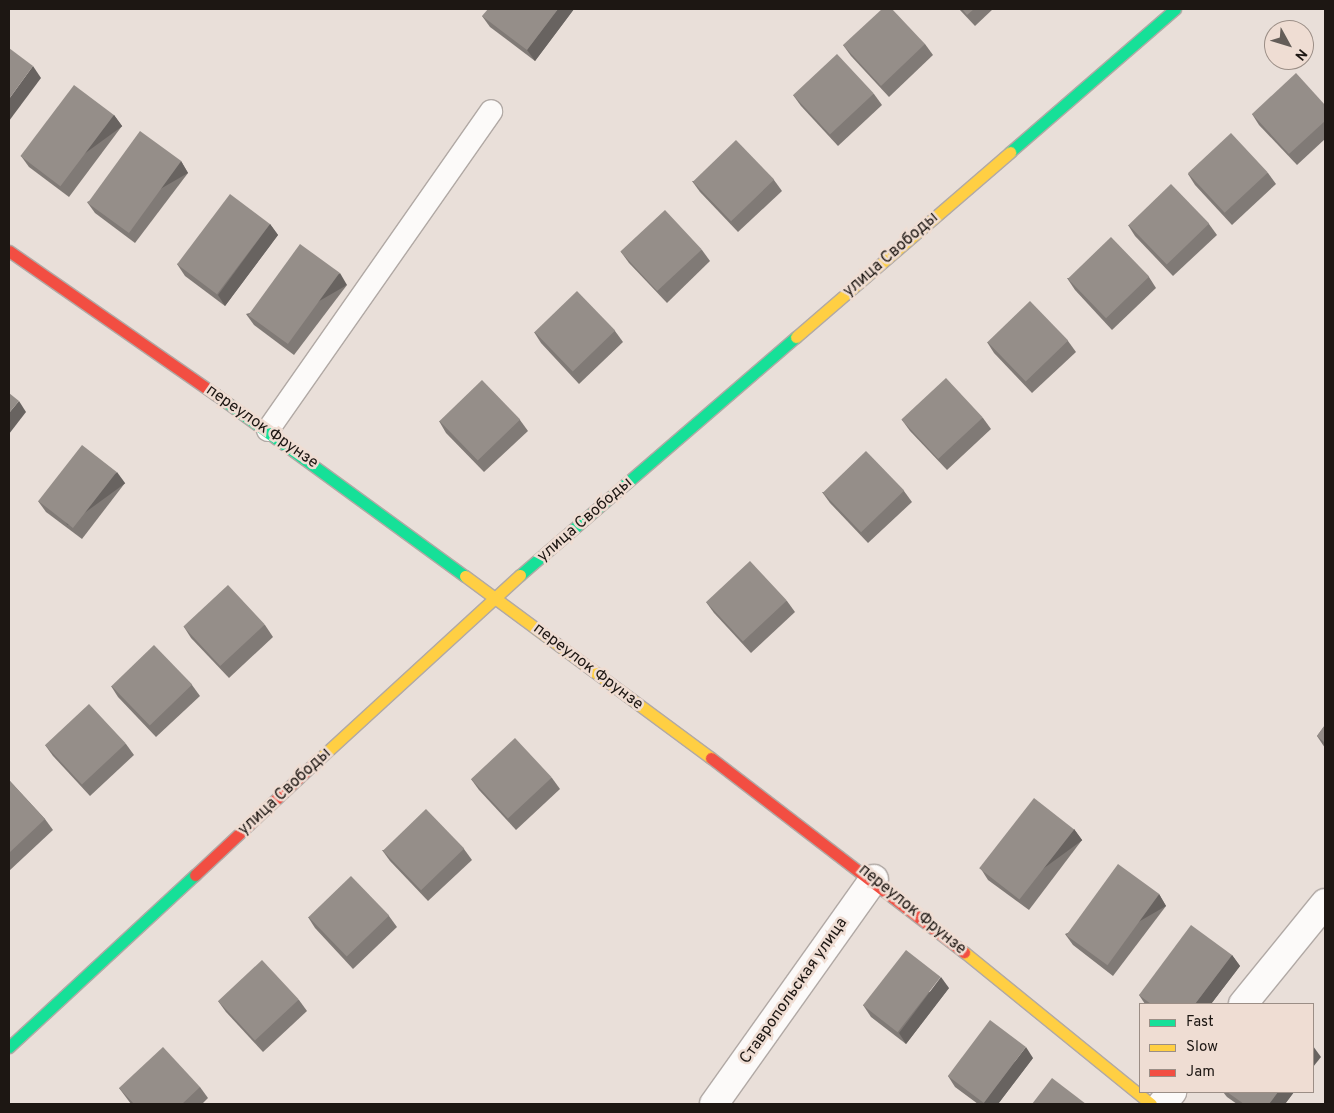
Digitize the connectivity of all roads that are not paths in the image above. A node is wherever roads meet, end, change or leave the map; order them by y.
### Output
1 (1175, 9) edge
2 (491, 111) dead end
3 (9, 251) edge
4 (268, 430) junction
5 (495, 598) junction
6 (874, 879) junction
7 (1325, 903) edge
8 (1244, 1003) edge
9 (9, 1047) edge
10 (1171, 1093) edge
11 (714, 1104) edge
12 (1151, 1104) edge
13 (1162, 1104) edge

1 - 5 main road, улица Свободы
2 - 4 lane
3 - 4 main road, переулок Фрунзе
4 - 5 main road, переулок Фрунзе
5 - 6 main road, переулок Фрунзе
5 - 9 main road, улица Свободы
6 - 11 street, Ставропольская улица
6 - 12 main road, переулок Фрунзе
7 - 8 street
10 - 13 street

